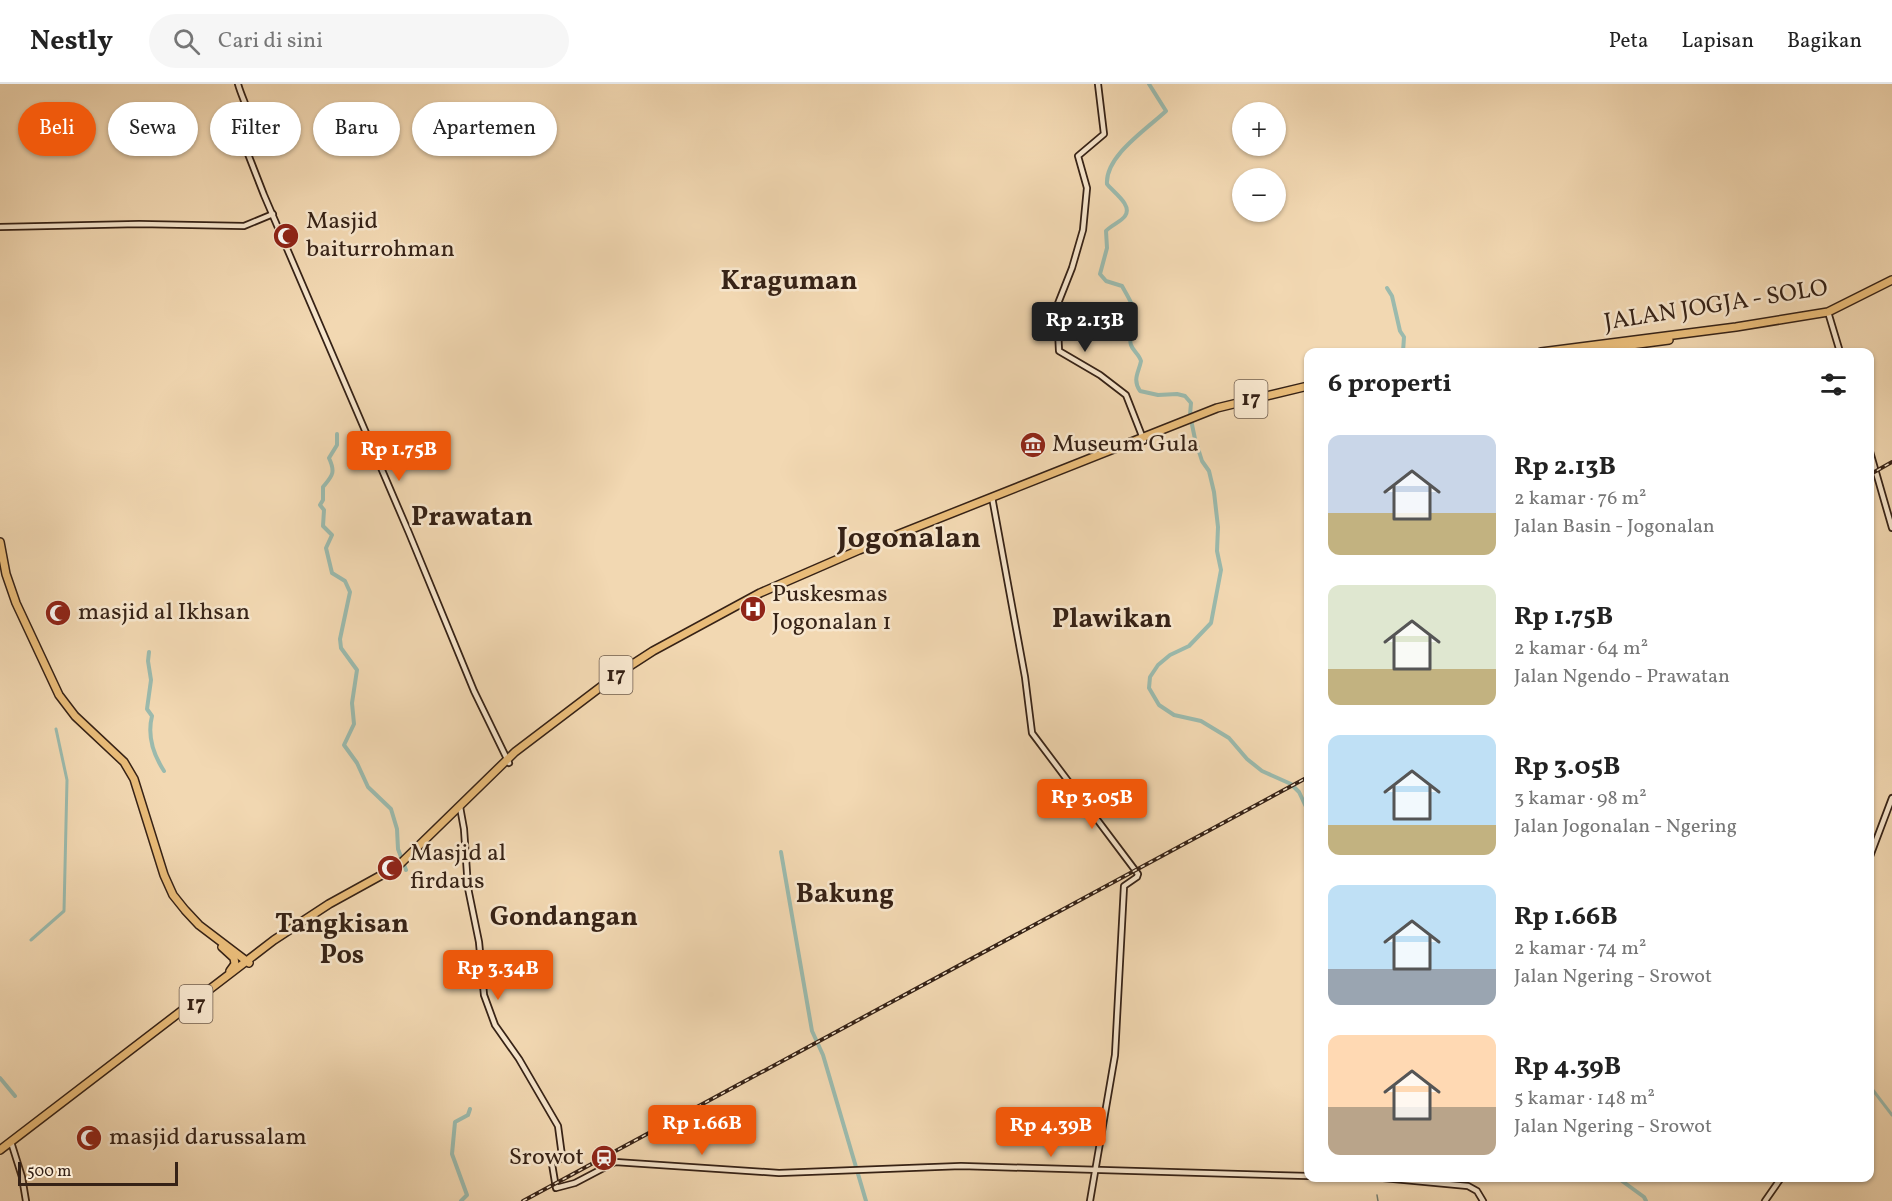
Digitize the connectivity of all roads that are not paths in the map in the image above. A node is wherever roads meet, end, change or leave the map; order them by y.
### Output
1 (238, 84) edge
2 (1098, 84) edge
3 (273, 214) junction
4 (0, 227) edge
5 (1892, 281) edge
6 (1829, 314) junction
7 (1727, 330) junction
8 (1575, 348) edge
9 (1602, 348) edge
10 (1839, 348) edge
11 (1304, 388) edge
12 (1144, 440) junction
13 (1874, 465) edge
14 (993, 499) junction
15 (1892, 528) edge
16 (0, 542) edge
17 (0, 560) edge
18 (508, 761) junction
19 (124, 765) junction
20 (1892, 798) edge
21 (460, 808) junction
22 (1874, 846) edge
23 (288, 933) junction
24 (267, 946) junction
25 (225, 947) junction
26 (247, 963) junction
27 (224, 978) junction
28 (101, 1075) junction
29 (11, 1143) junction
30 (0, 1152) edge
31 (1096, 1170) junction
32 (1304, 1176) edge
33 (1426, 1182) edge
34 (1778, 1182) edge
35 (1766, 1200) edge
36 (26, 1201) edge
37 (1090, 1201) edge
38 (1483, 1201) edge

1 - 3 main road
2 - 12 main road
3 - 4 main road
3 - 18 main road
5 - 6 highway, JALAN JOGJA - SOLO
6 - 7 highway, JALAN JOGJA - SOLO
6 - 10 main road
7 - 8 highway, JALAN JOGJA - SOLO
7 - 9 highway, JALAN JOGJA - SOLO
11 - 12 highway, 17
12 - 14 highway, 17
13 - 15 main road
14 - 18 highway, 17
14 - 31 main road
16 - 19 highway
17 - 19 highway
18 - 21 highway, 17
19 - 25 highway
20 - 22 main road
21 - 23 highway, 17
21 - 31 main road
23 - 24 highway, 17
23 - 26 highway, 17
24 - 25 highway
24 - 26 highway, 17
25 - 26 highway
25 - 27 highway
26 - 27 highway, 17
26 - 28 highway, 17
27 - 28 highway, 17
28 - 29 highway, 17
29 - 30 highway, 17
29 - 36 main road
31 - 32 main road
31 - 37 main road
33 - 38 main road
34 - 35 main road

